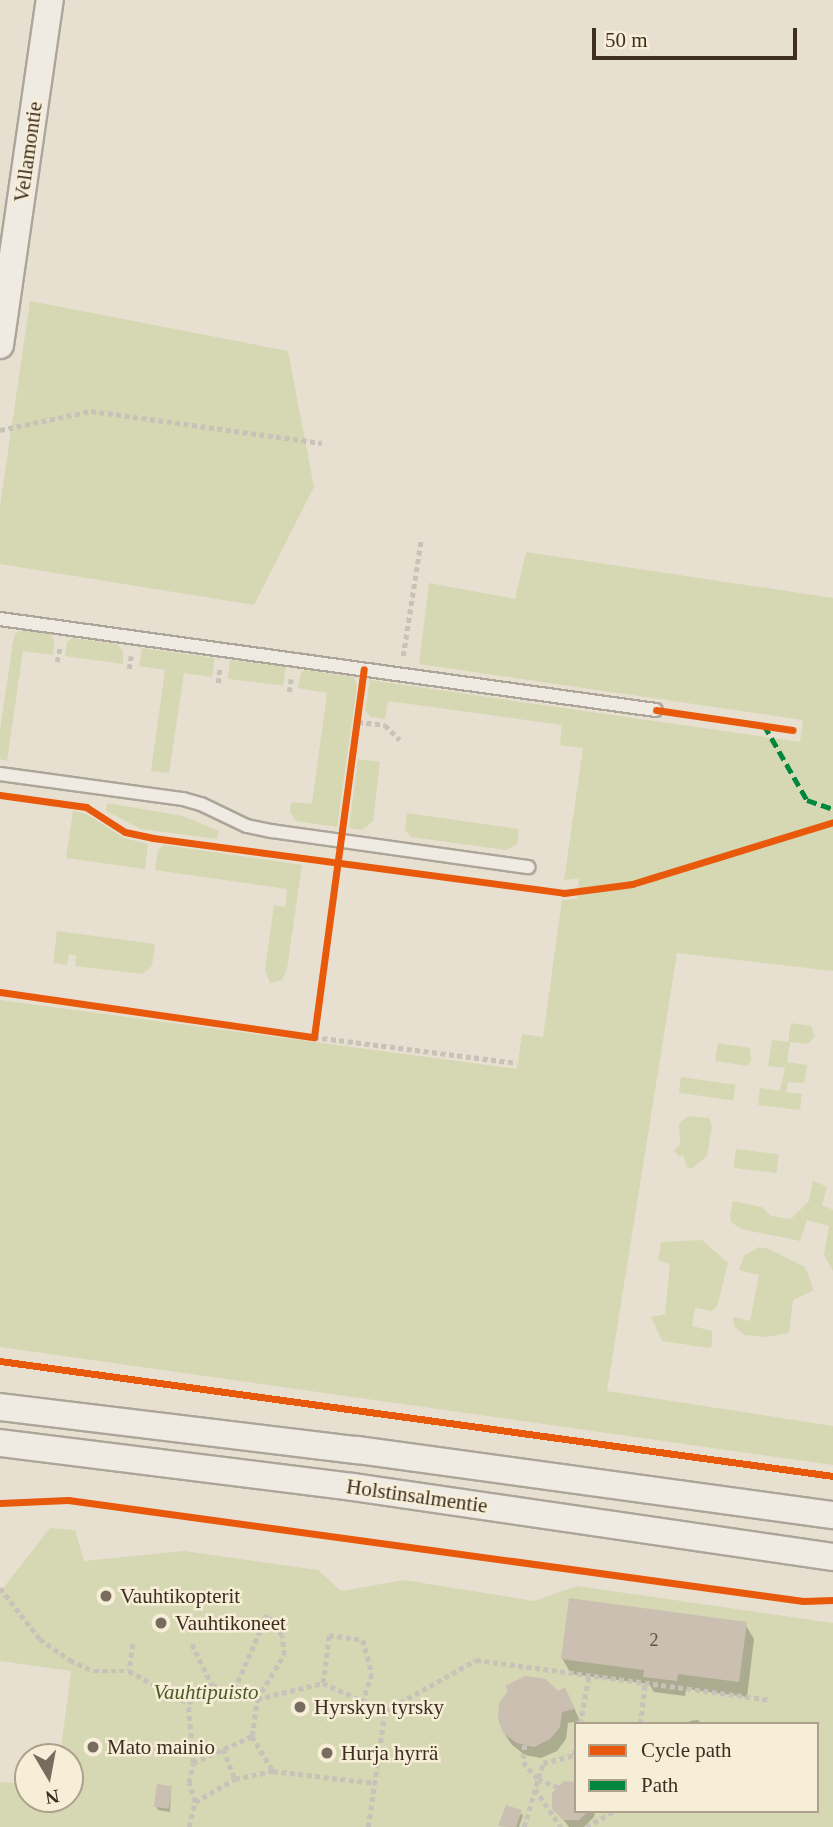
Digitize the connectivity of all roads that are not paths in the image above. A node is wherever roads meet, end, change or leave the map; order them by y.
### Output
1 (50, 0) edge
2 (0, 345) edge
3 (0, 619) edge
4 (656, 710) dead end
5 (0, 774) edge
6 (528, 867) dead end
7 (0, 1407) edge
8 (0, 1443) edge
9 (833, 1515) edge
10 (833, 1557) edge

1 - 2 street, Vellamontie
3 - 4 lane
5 - 6 lane
7 - 9 street, Holstinsalmentie
8 - 10 street, Holstinsalmentie

